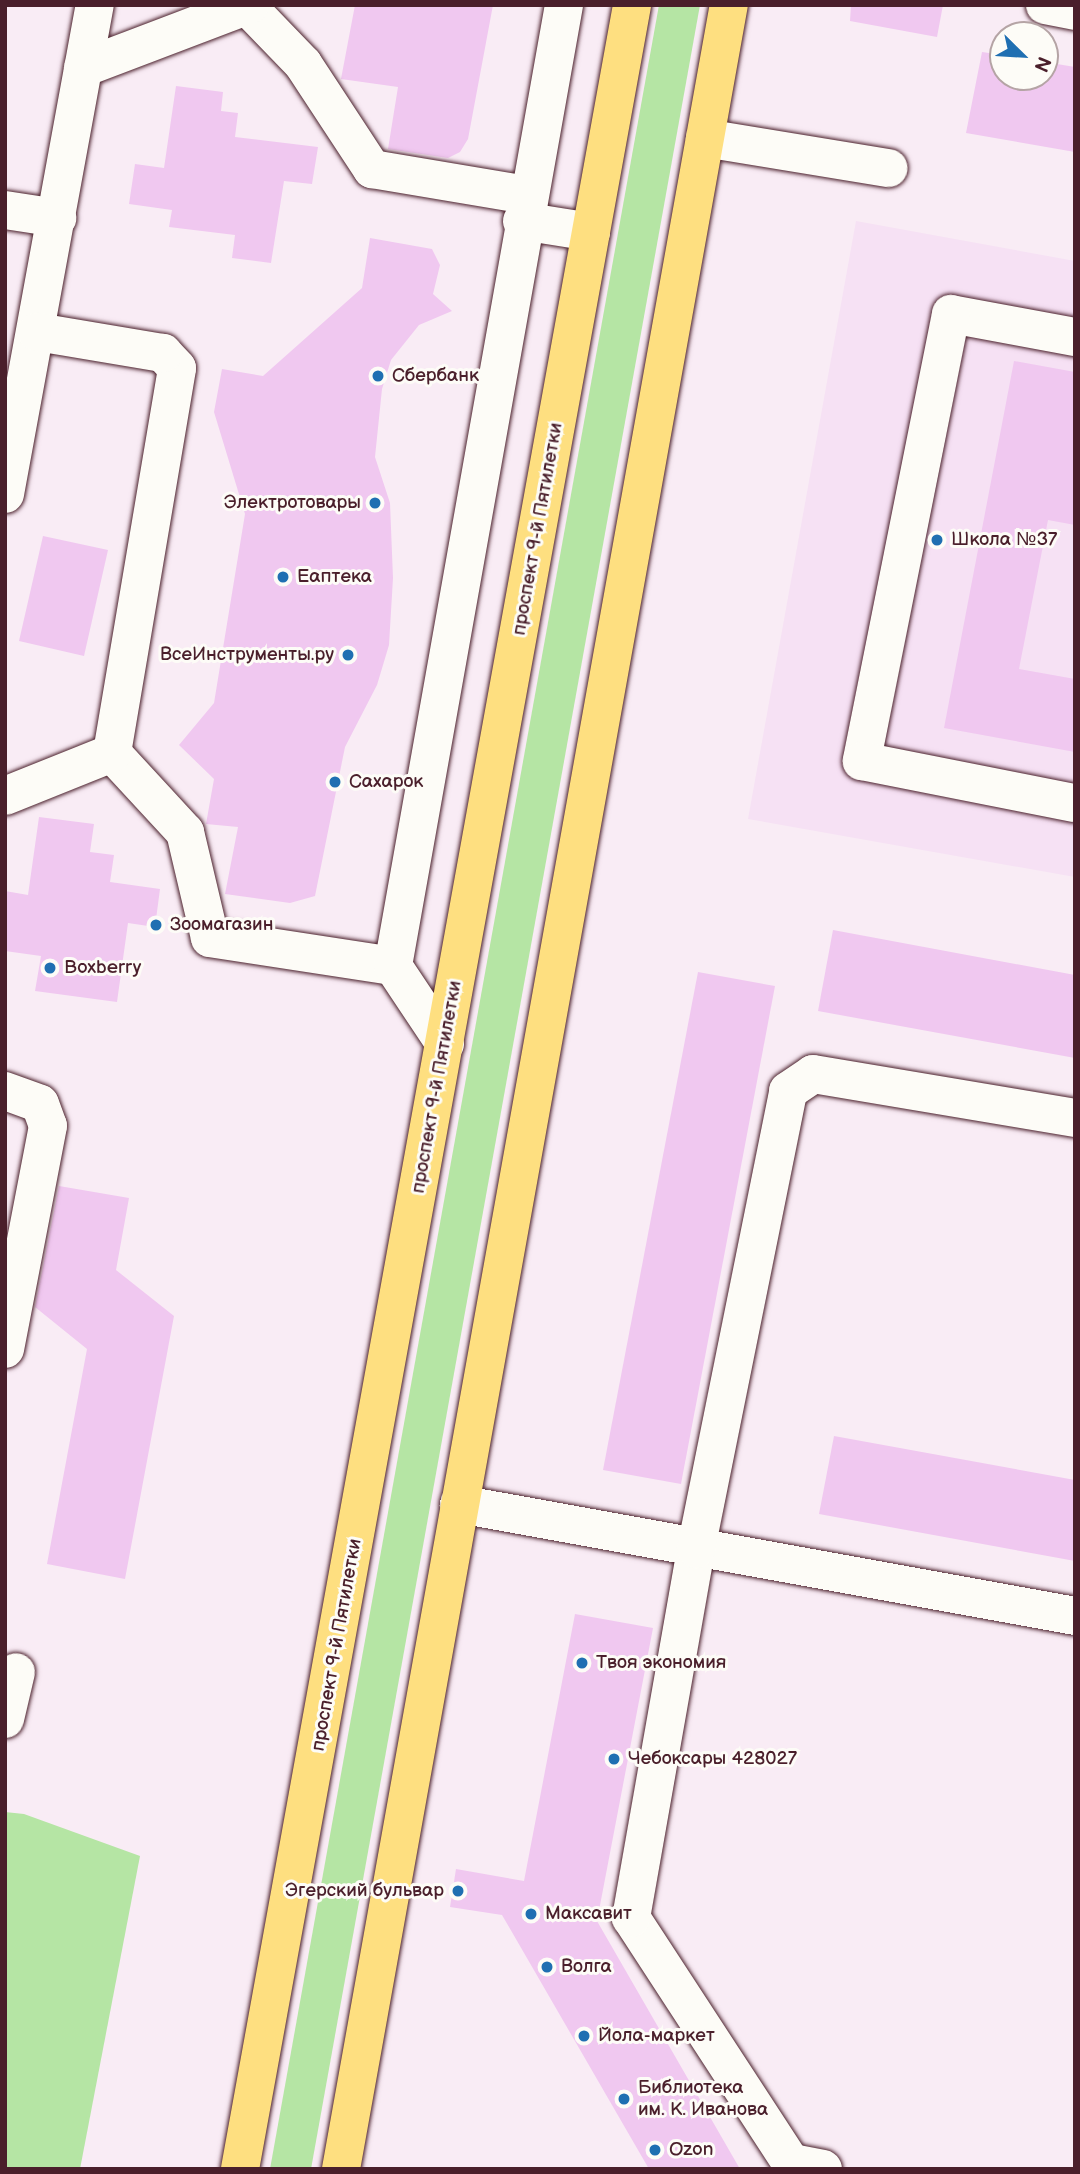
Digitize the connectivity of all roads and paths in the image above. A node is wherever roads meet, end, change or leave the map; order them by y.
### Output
1 (96, 5) edge
2 (564, 5) edge
3 (632, 5) edge
4 (729, 5) edge
5 (1045, 5) edge
6 (249, 7) edge
7 (1075, 11) edge
8 (83, 68) junction
9 (705, 138) junction
10 (888, 168) dead end
11 (524, 208) junction
12 (5, 210) edge
13 (57, 218) junction
14 (591, 232) junction
15 (37, 332) junction
16 (1075, 337) edge
17 (6, 491) edge
18 (112, 753) junction
19 (5, 796) edge
20 (1075, 803) edge
21 (393, 966) junction
22 (445, 1044) junction
23 (5, 1090) edge
24 (1075, 1118) edge
25 (5, 1349) edge
26 (459, 1504) junction
27 (696, 1549) junction
28 (1075, 1616) edge
29 (16, 1672) dead end
30 (5, 1718) edge
31 (240, 2169) edge
32 (341, 2169) edge
33 (823, 2169) edge

1 - 8 lane
2 - 11 lane
3 - 14 main road, проспект 9-й Пятилетки
4 - 9 main road
5 - 7 lane
6 - 8 lane
6 - 11 lane
8 - 13 lane
9 - 10 lane
9 - 26 main road
11 - 14 lane
11 - 21 lane
12 - 13 lane
13 - 15 lane
14 - 22 main road, проспект 9-й Пятилетки
15 - 17 lane
15 - 18 lane
16 - 20 lane
18 - 19 lane
18 - 21 lane
21 - 22 lane
22 - 31 main road, проспект 9-й Пятилетки
23 - 25 lane
24 - 27 lane
26 - 27 lane
26 - 32 main road
27 - 28 lane
27 - 33 lane
29 - 30 lane

